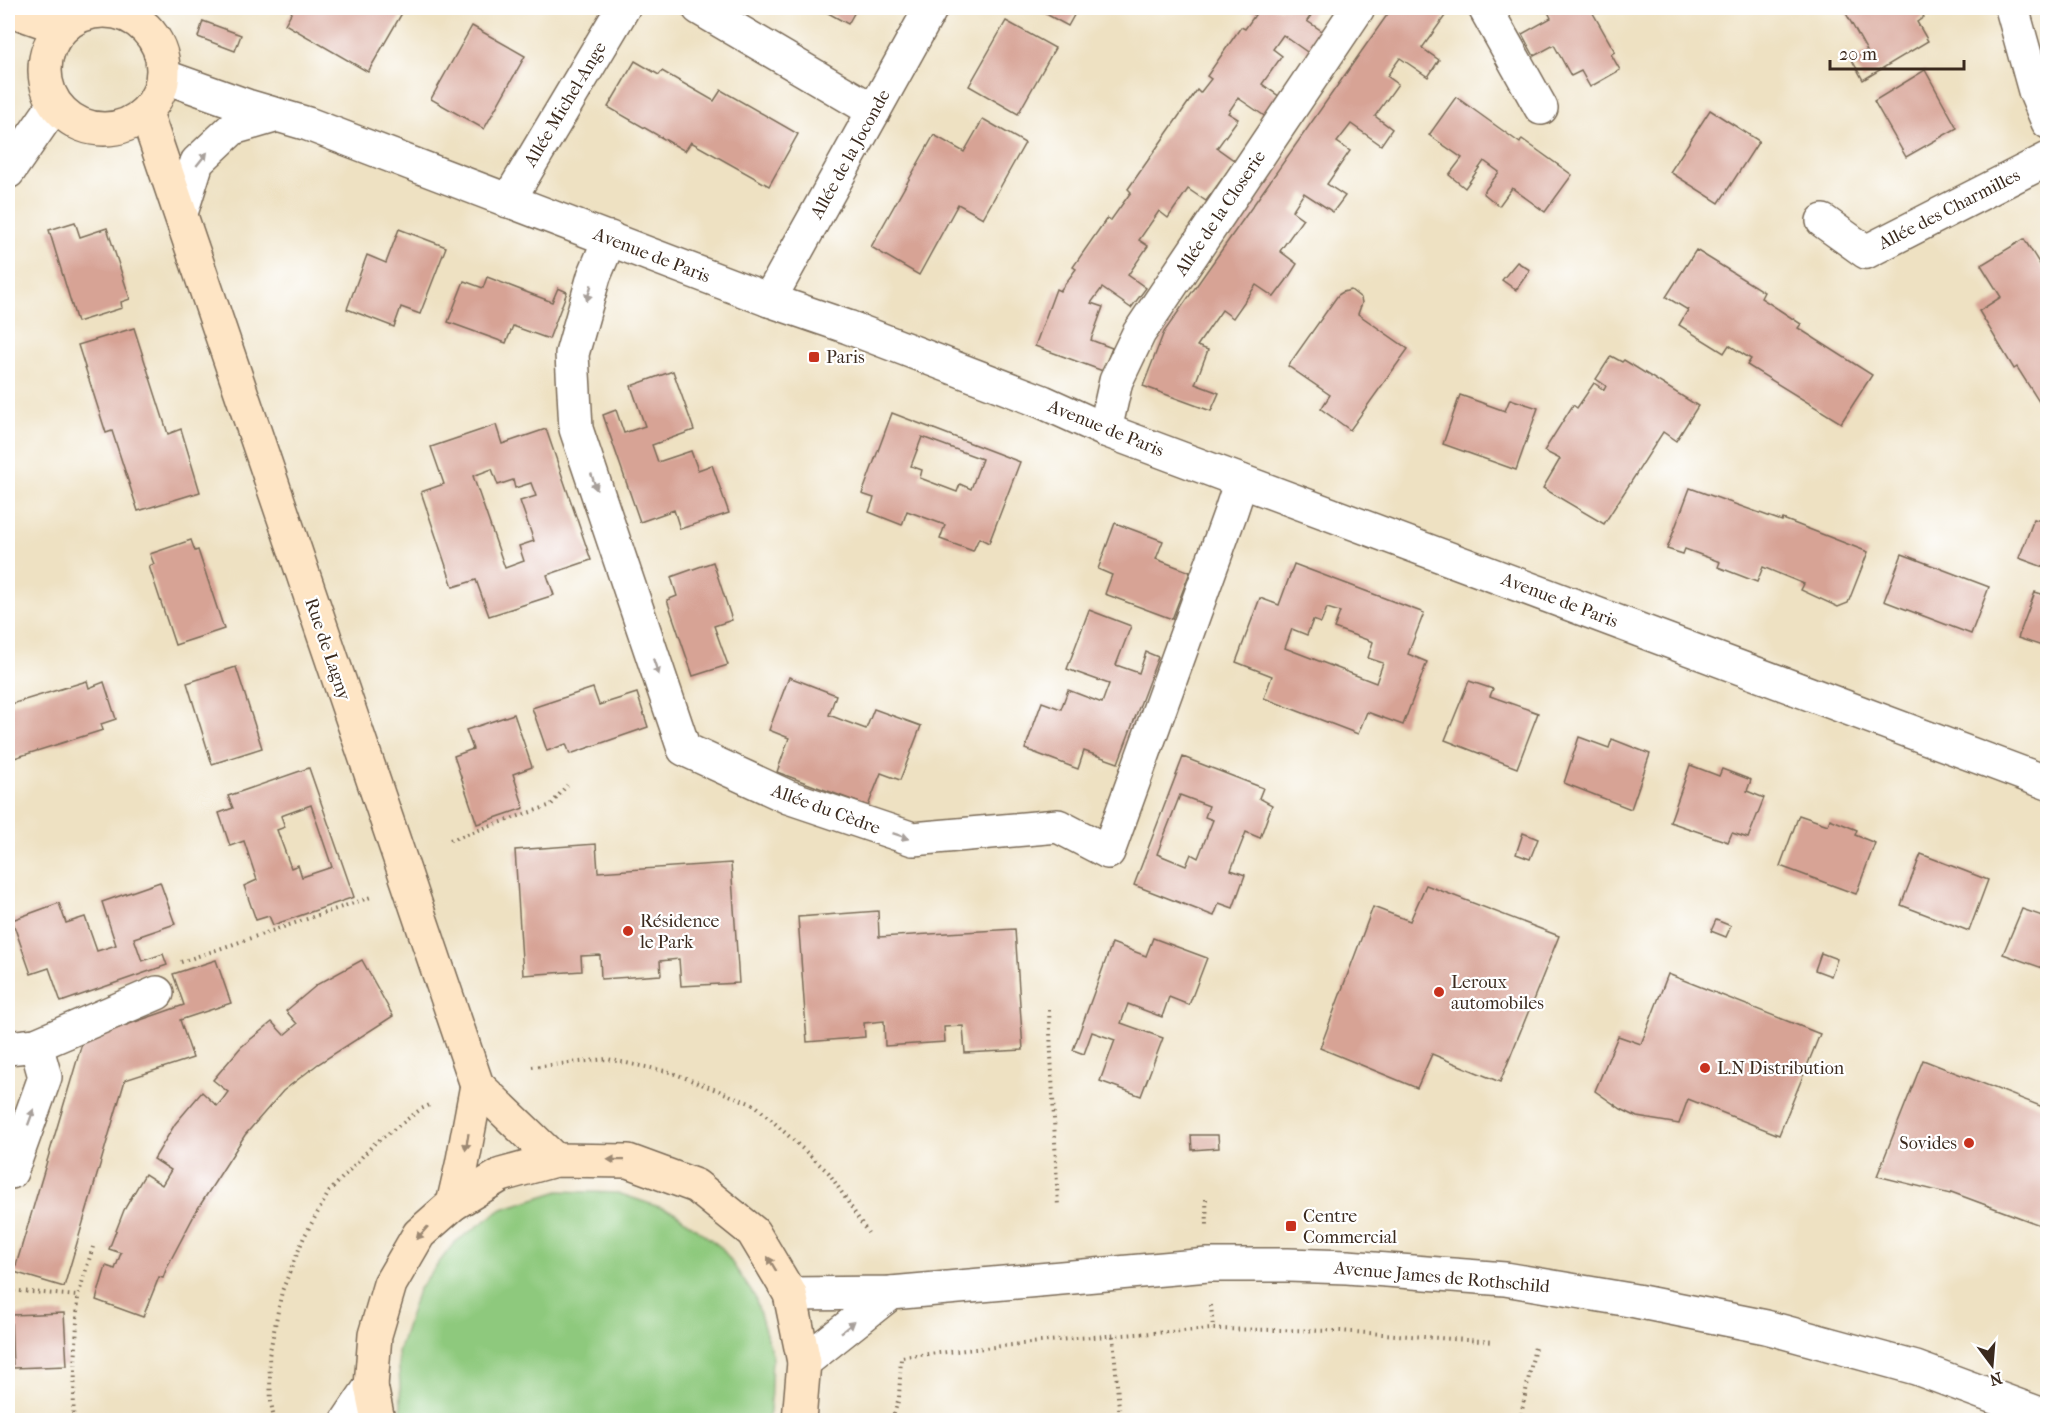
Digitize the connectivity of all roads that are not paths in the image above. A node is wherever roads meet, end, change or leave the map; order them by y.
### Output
1 (623, 8) edge
2 (699, 8) edge
3 (931, 8) edge
4 (1358, 8) edge
5 (1485, 8) edge
6 (2012, 8) edge
7 (8, 9) edge
8 (120, 10) edge
9 (62, 28) junction
10 (163, 76) junction
11 (55, 104) junction
12 (1541, 108) dead end
13 (874, 111) junction
14 (146, 113) junction
15 (278, 115) junction
16 (2048, 122) edge
17 (2048, 159) edge
18 (8, 172) edge
19 (508, 201) junction
20 (181, 213) junction
21 (1823, 221) dead end
22 (610, 238) junction
23 (769, 300) junction
24 (1105, 430) junction
25 (1240, 481) junction
26 (2048, 783) edge
27 (157, 993) road end
28 (22, 1046) edge
29 (477, 1084) junction
30 (555, 1160) junction
31 (8, 1171) edge
32 (453, 1204) junction
33 (891, 1293) junction
34 (790, 1294) junction
35 (804, 1362) junction
36 (371, 1386) junction
37 (2048, 1417) edge
38 (348, 1420) edge
39 (378, 1420) edge
40 (799, 1420) edge

1 - 19 street, Allée Michel-Ange
2 - 13 street
3 - 13 street, Allée de la Joconde
4 - 24 street, Allée de la Closerie
5 - 12 street
6 - 16 street
7 - 9 main road
8 - 9 main road
8 - 10 main road
9 - 11 main road
10 - 14 main road
10 - 15 street, Avenue de Paris
11 - 14 main road
11 - 18 street
13 - 23 street, Allée de la Joconde
14 - 20 main road, Rue de Lagny
15 - 19 street, Avenue de Paris
20 -> 15 street
17 - 21 street, Allée des Charmilles
19 - 22 street, Avenue de Paris
20 - 29 main road, Rue de Lagny
22 - 23 street, Avenue de Paris
22 -> 25 street, Allée du Cèdre
23 - 24 street, Avenue de Paris
24 - 25 street, Avenue de Paris
25 - 26 street, Avenue de Paris
27 - 28 street
31 -> 28 street
29 - 30 main road, Rue de Lagny
29 -> 32 main road, Rue de Lagny
30 - 32 main road
34 -> 30 main road
32 -> 36 main road
33 - 34 street, Avenue James de Rothschild
35 -> 33 street
33 - 37 street, Avenue James de Rothschild
34 - 35 main road
35 - 40 main road
36 - 38 street
36 - 39 main road

